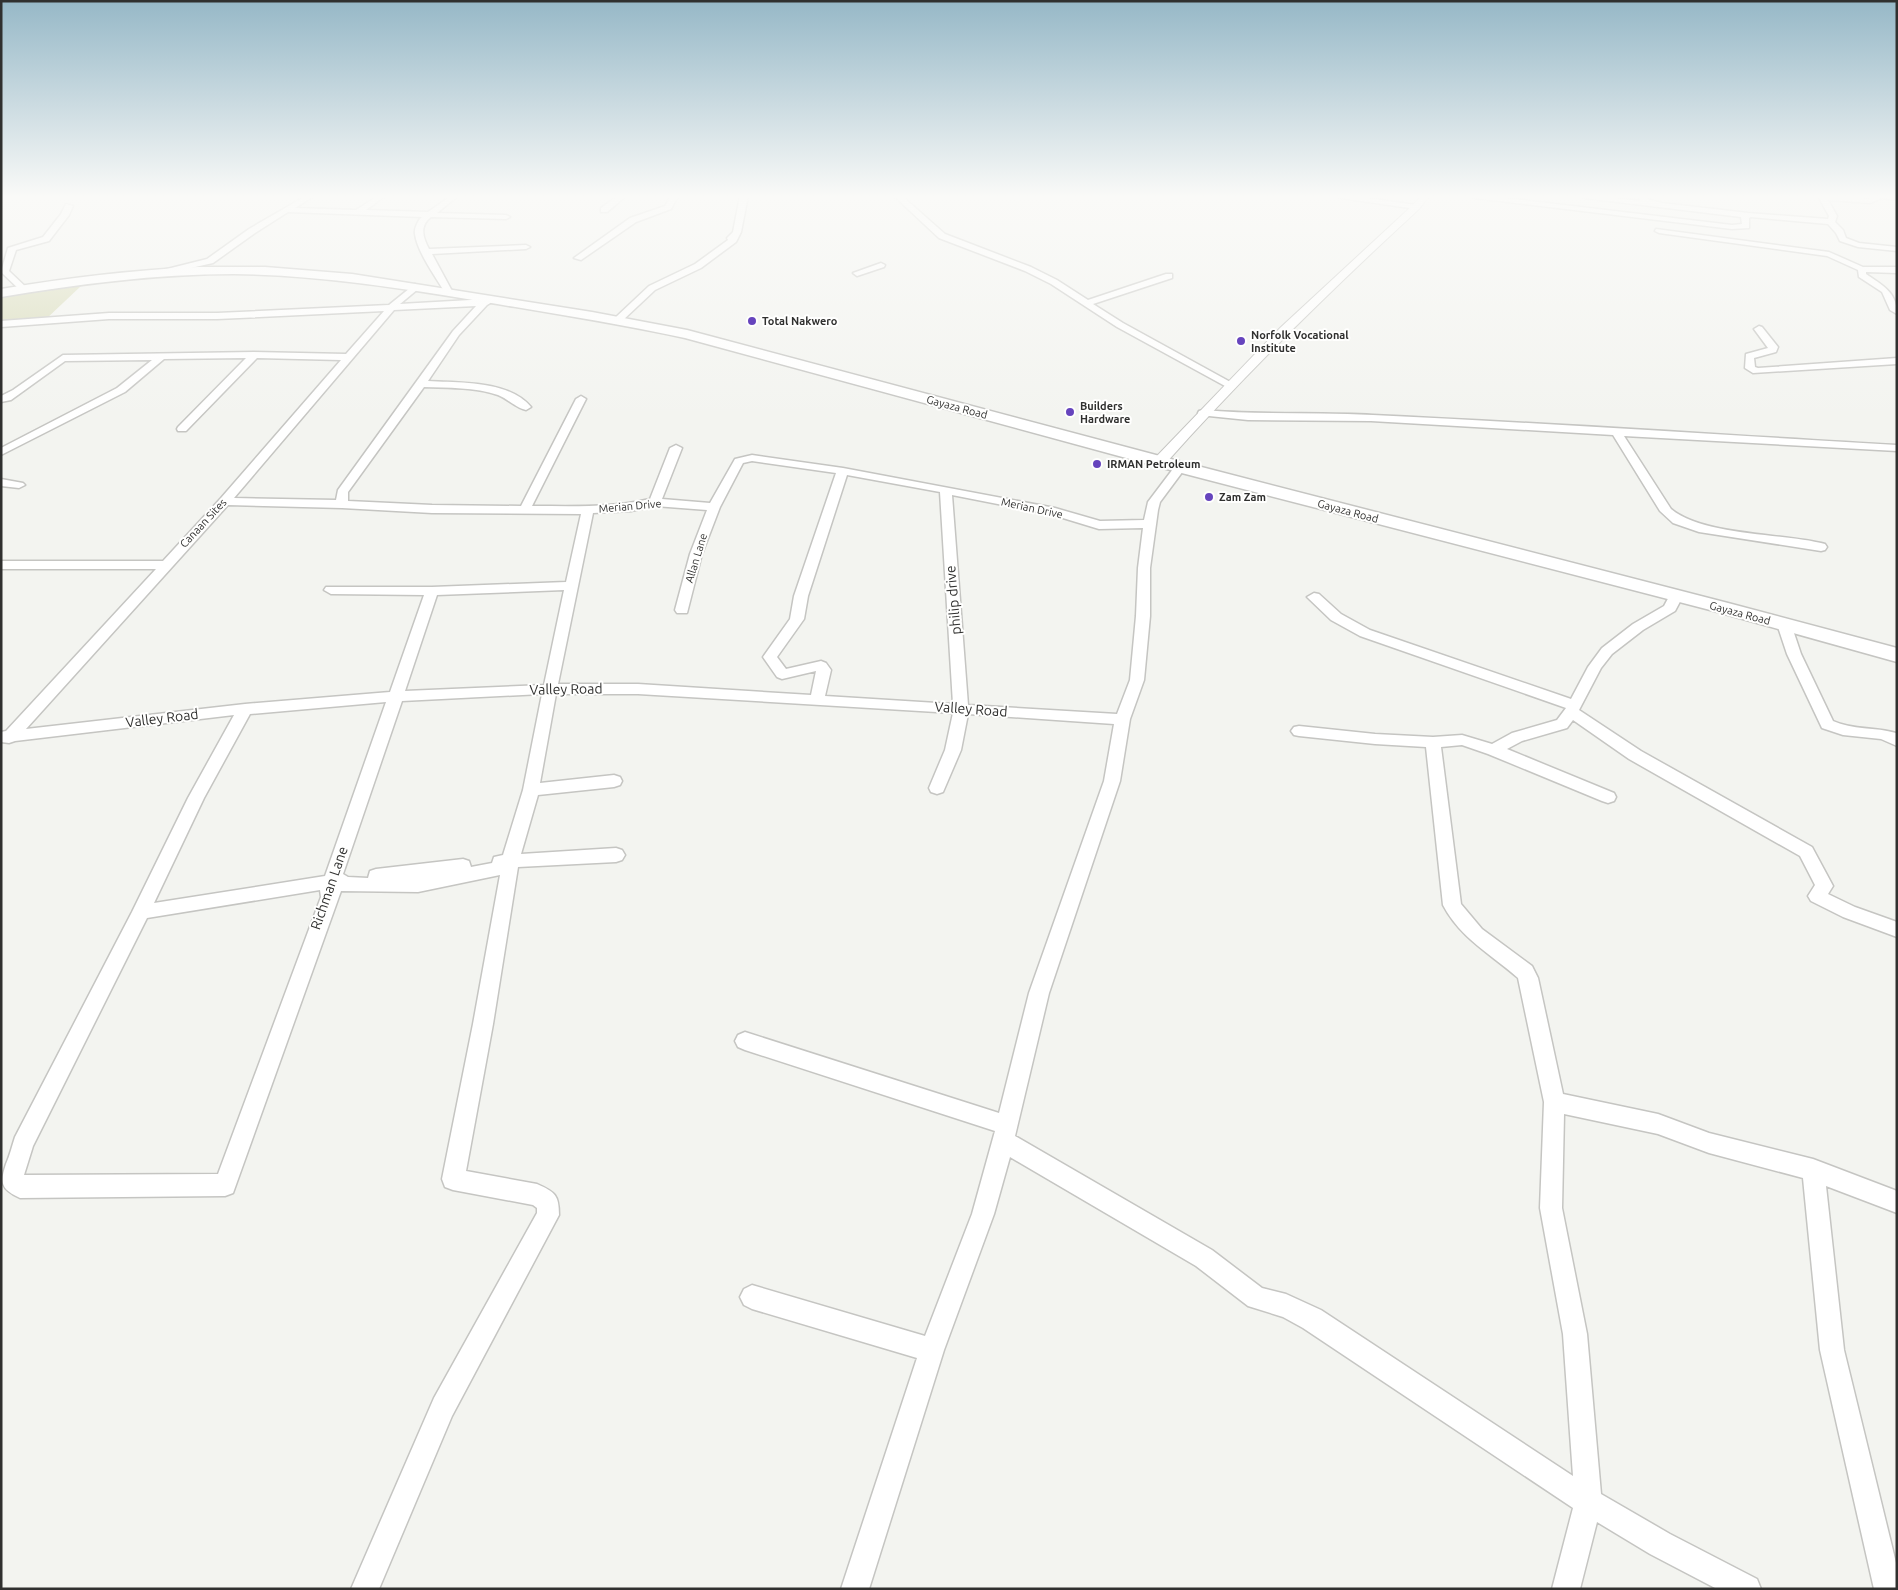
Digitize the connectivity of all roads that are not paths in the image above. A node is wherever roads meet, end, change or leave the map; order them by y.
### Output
1 (5, 270) edge
2 (179, 270) edge
3 (266, 270) edge
4 (437, 270) edge
5 (689, 270) edge
6 (865, 270) edge
7 (1029, 270) edge
8 (1346, 270) edge
9 (1862, 270) edge
10 (857, 273) dead end
11 (1169, 276) dead end
12 (415, 287) junction
13 (24, 290) junction
14 (448, 291) junction
15 (1, 294) edge
16 (490, 301) junction
17 (1087, 303) junction
18 (1895, 306) edge
19 (391, 308) junction
20 (619, 319) junction
21 (1, 324) edge
22 (1759, 329) dead end
23 (254, 355) junction
24 (162, 356) junction
25 (350, 357) junction
26 (1897, 361) edge
27 (421, 384) junction
28 (1229, 384) junction
29 (581, 398) dead end
30 (1, 399) edge
31 (526, 407) dead end
32 (1203, 413) junction
33 (182, 429) dead end
34 (1616, 431) junction
35 (676, 448) dead end
36 (1897, 448) edge
37 (1, 452) edge
38 (1160, 461) junction
39 (1180, 467) junction
40 (843, 471) junction
41 (1, 482) edge
42 (19, 484) dead end
43 (946, 490) junction
44 (225, 501) junction
45 (655, 502) junction
46 (342, 504) junction
47 (714, 507) junction
48 (525, 509) junction
49 (588, 510) junction
50 (1150, 524) junction
51 (1821, 547) dead end
52 (1, 565) edge
53 (165, 565) junction
54 (572, 586) junction
55 (331, 590) dead end
56 (432, 591) junction
57 (1676, 596) junction
58 (1314, 597) dead end
59 (682, 610) dead end
60 (1784, 624) junction
61 (1897, 655) edge
62 (550, 689) junction
63 (396, 696) junction
64 (817, 700) junction
65 (245, 709) junction
66 (961, 709) junction
67 (1572, 709) junction
68 (1122, 719) junction
69 (1299, 731) dead end
70 (7, 736) edge
71 (1897, 741) edge
72 (1433, 742) junction
73 (1, 748) edge
74 (1494, 750) junction
75 (614, 781) dead end
76 (937, 788) dead end
77 (531, 790) junction
78 (1608, 798) dead end
79 (616, 855) dead end
80 (510, 863) junction
81 (332, 881) junction
82 (141, 912) junction
83 (1897, 930) edge
84 (745, 1041) dead end
85 (1554, 1102) junction
86 (1005, 1133) junction
87 (1813, 1170) junction
88 (224, 1185) junction
89 (1897, 1202) edge
90 (752, 1297) dead end
91 (932, 1350) junction
92 (1588, 1502) junction
93 (365, 1589) edge
94 (855, 1589) edge
95 (1566, 1589) edge
96 (1747, 1589) edge
97 (1888, 1589) edge

1 - 13 street
2 - 13 main road, Gayaza Road
3 - 12 main road, Gayaza Road
4 - 14 street
5 - 20 street
6 - 10 street
7 - 17 street
8 - 28 street
9 - 18 street
11 - 17 street
12 - 14 main road, Gayaza Road
12 - 19 street
13 - 15 main road, Gayaza Road
14 - 16 main road, Gayaza Road
16 - 19 street
16 - 20 main road, Gayaza Road
16 - 27 street
17 - 28 street
19 - 21 street
19 - 25 street, Canaan Sites
20 - 38 main road, Gayaza Road
22 - 26 street
23 - 24 street
23 - 25 street
23 - 33 street
24 - 30 street
24 - 37 street
25 - 44 street, Canaan Sites
27 - 31 street
27 - 46 street
28 - 32 street
29 - 48 street
32 - 34 street
32 - 38 street
34 - 36 street
34 - 51 street
35 - 45 street
38 - 39 main road, Gayaza Road
39 - 50 street
39 - 57 main road, Gayaza Road
40 - 43 street, Merian Drive
40 - 47 street, Merian Drive
40 - 64 street
41 - 42 street
43 - 50 street, Merian Drive
43 - 66 street, philip drive
44 - 46 street, Merian Drive
44 - 53 street, Canaan Sites
45 - 47 street, Merian Drive
45 - 49 street, Merian Drive
46 - 48 street, Merian Drive
47 - 59 street, Allan Lane
48 - 49 street, Merian Drive
49 - 54 street
50 - 68 street
52 - 53 street
53 - 70 street, Canaan Sites
54 - 56 street
54 - 62 street
55 - 56 street
56 - 63 street, Richman Lane
57 - 60 main road, Gayaza Road
57 - 67 street
58 - 67 street
60 - 61 main road, Gayaza Road
60 - 71 street
62 - 63 street, Valley Road
62 - 64 street, Valley Road
62 - 77 street
63 - 65 street, Valley Road
63 - 81 street, Richman Lane
64 - 66 street, Valley Road
65 - 70 street, Valley Road
65 - 82 street
66 - 68 street, Valley Road
66 - 76 street, philip drive
67 - 74 street
67 - 83 street
68 - 86 street
69 - 72 street
70 - 73 street
72 - 74 street
72 - 85 street
74 - 78 street
75 - 77 street
77 - 80 street
79 - 80 street
80 - 81 street
80 - 88 street
80 - 93 street
81 - 82 street
81 - 88 street, Richman Lane
82 - 88 street
84 - 86 street
85 - 87 street
85 - 92 street
86 - 91 street
86 - 92 street
87 - 89 street
87 - 97 street
90 - 91 street
91 - 94 street
92 - 95 street
92 - 96 street

